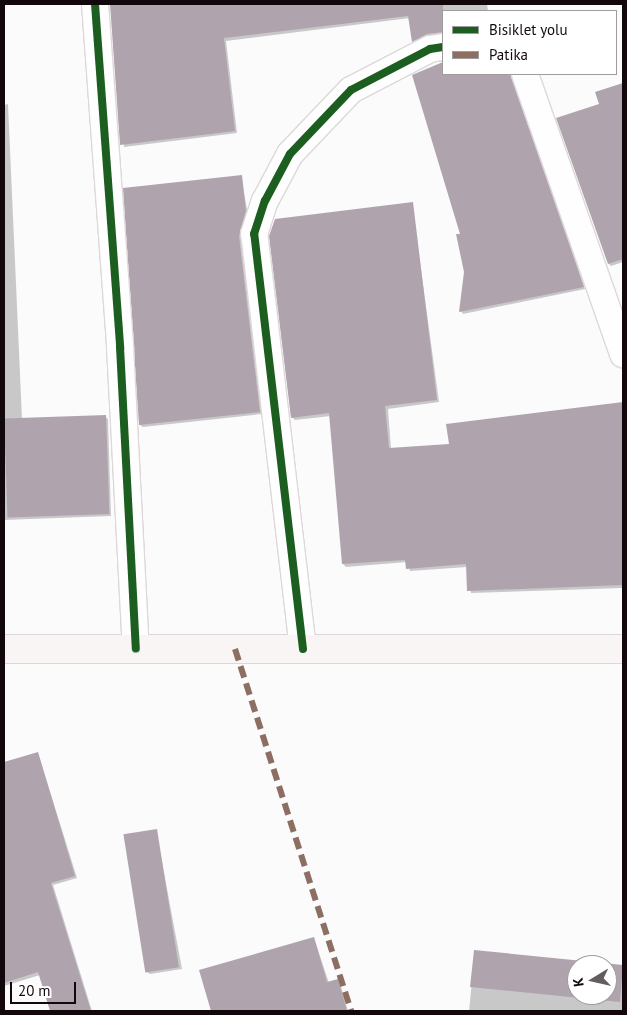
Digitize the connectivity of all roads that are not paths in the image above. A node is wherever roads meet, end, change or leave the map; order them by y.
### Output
1 (95, 4) edge
2 (442, 46) edge
3 (525, 75) edge
4 (623, 354) edge
5 (4, 649) edge
6 (136, 649) junction
7 (303, 649) junction
8 (623, 649) edge

1 - 6 street
2 - 7 street
3 - 4 street
5 - 6 street
6 - 7 street
7 - 8 street

